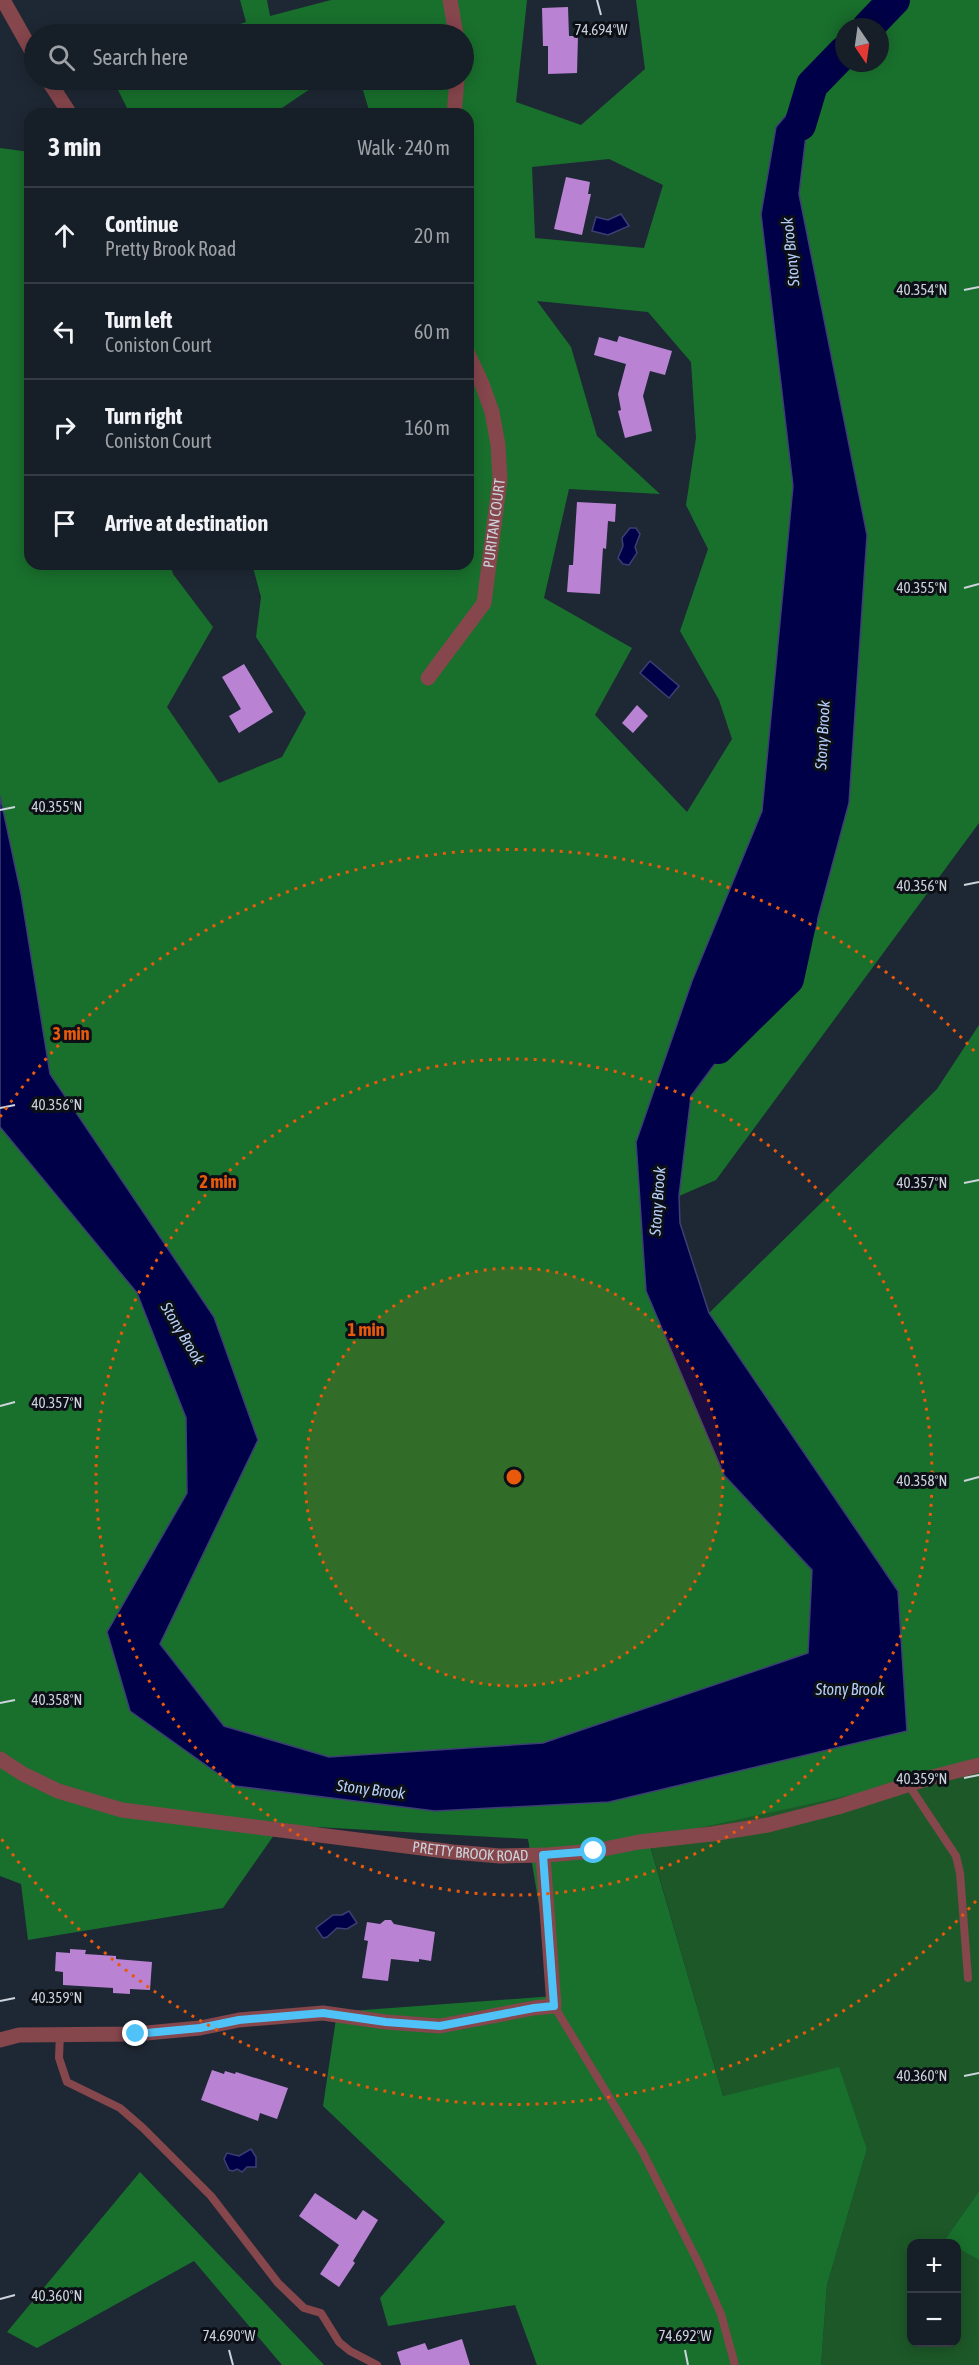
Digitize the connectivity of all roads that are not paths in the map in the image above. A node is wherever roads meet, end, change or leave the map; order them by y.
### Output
1 (3, 0) edge
2 (450, 0) edge
3 (454, 24) edge
4 (24, 38) edge
5 (54, 90) edge
6 (456, 90) edge
7 (66, 108) edge
8 (455, 108) edge
9 (474, 367) edge
10 (429, 678) dead end
11 (0, 1759) edge
12 (979, 1765) edge
13 (908, 1784) junction
14 (543, 1855) junction
15 (968, 1978) dead end
16 (554, 2006) junction
17 (60, 2033) junction
18 (0, 2040) edge
19 (377, 2365) edge
20 (735, 2365) edge

1 - 4 street
2 - 3 street
5 - 7 street
6 - 8 street
9 - 10 street, PURITAN COURT
11 - 14 street, PRETTY BROOK ROAD
12 - 13 street, PRETTY BROOK ROAD
13 - 14 street, PRETTY BROOK ROAD
13 - 15 lane
14 - 16 street
16 - 17 street
16 - 20 lane
17 - 18 street
17 - 19 lane

